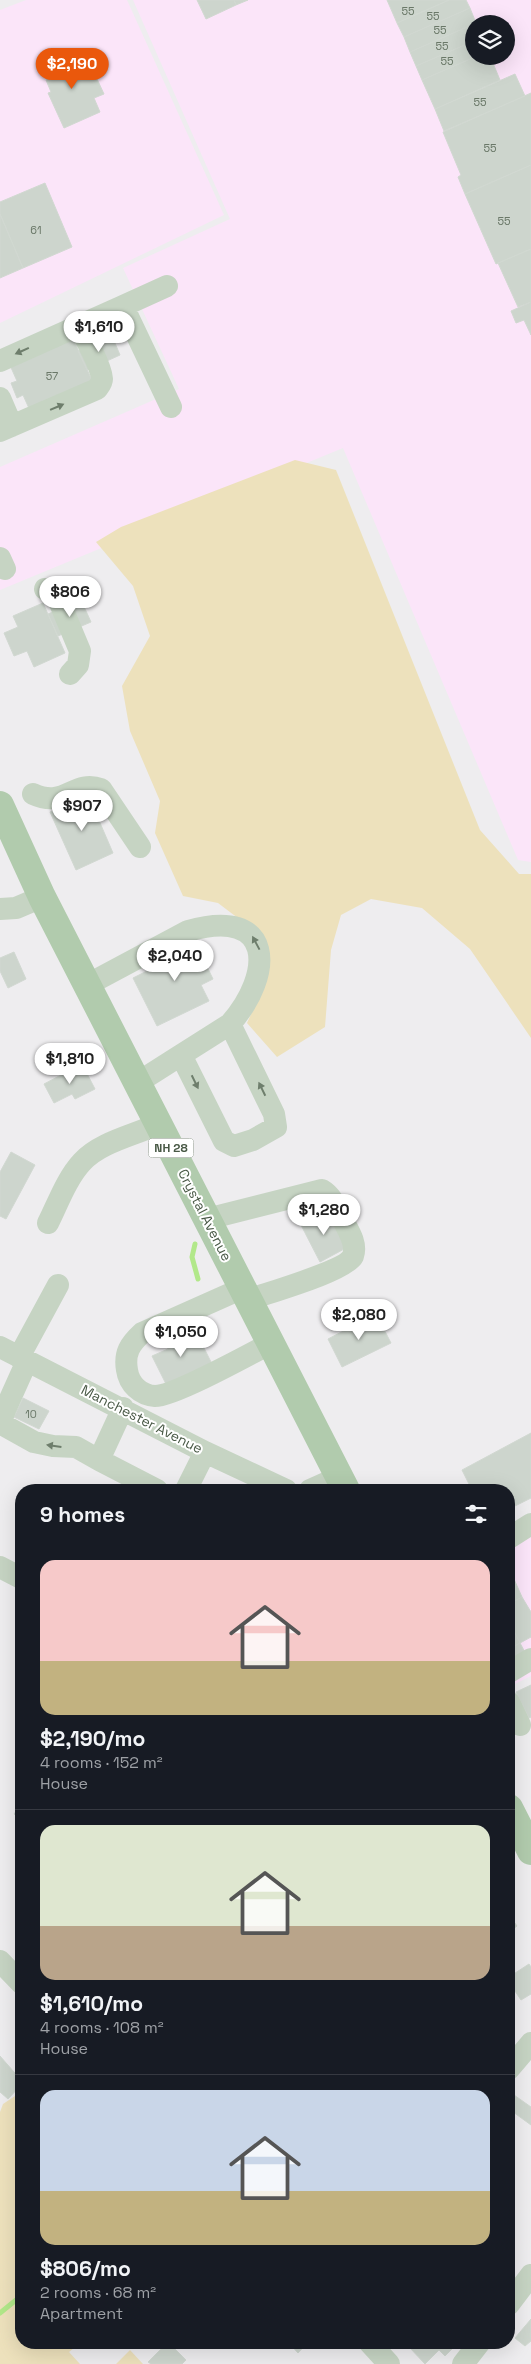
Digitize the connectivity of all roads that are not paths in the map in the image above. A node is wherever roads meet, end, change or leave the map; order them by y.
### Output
1 (167, 286) dead end
2 (124, 306) junction
3 (77, 326) junction
4 (0, 361) edge
5 (0, 398) edge
6 (171, 407) dead end
7 (6, 428) edge
8 (45, 589) dead end
9 (70, 674) dead end
10 (33, 794) dead end
11 (0, 805) edge
12 (140, 847) dead end
13 (42, 897) junction
14 (0, 909) edge
15 (87, 985) junction
16 (230, 1024) junction
17 (181, 1055) junction
18 (137, 1083) junction
19 (158, 1124) junction
20 (207, 1219) junction
21 (48, 1223) dead end
22 (58, 1285) dead end
23 (246, 1294) junction
24 (271, 1343) junction
25 (15, 1355) edge
26 (123, 1408) junction
27 (205, 1452) junction
28 (99, 1460) junction
29 (145, 1484) edge
30 (189, 1484) edge
31 (273, 1484) edge
32 (343, 1484) edge
33 (531, 1524) edge
34 (515, 1534) edge
35 (0, 1566) edge
36 (15, 1575) edge
37 (531, 1659) edge
38 (515, 1668) edge
39 (515, 1715) edge
40 (520, 1725) dead end
41 (0, 1961) edge
42 (15, 1977) edge
43 (531, 2043) edge
44 (515, 2062) edge
45 (531, 2275) edge
46 (515, 2296) edge
47 (375, 2349) edge
48 (475, 2349) edge
49 (389, 2364) edge
50 (463, 2364) edge

1 - 2 street
2 - 3 street
2 - 6 street
3 -> 4 street
7 -> 3 street
5 - 7 street
8 - 9 street
10 - 12 street
11 - 13 main road, Crystal Avenue / NH 28
13 - 14 street
13 - 15 main road, Crystal Avenue / NH 28
16 -> 15 street
15 - 18 main road, Crystal Avenue / NH 28
16 - 17 street
17 -> 16 street
17 - 18 street
18 - 19 main road, Crystal Avenue / NH 28
19 - 20 main road, Crystal Avenue / NH 28
19 - 21 street
20 - 23 main road, Crystal Avenue / NH 28
20 - 23 street
22 - 25 street
23 - 24 main road, Crystal Avenue / NH 28
23 - 24 street
24 - 32 main road, Crystal Avenue / NH 28
25 - 26 street, Manchester Avenue
28 -> 25 street
26 - 27 street, Manchester Avenue
26 - 28 street
27 - 30 street
27 - 31 street, Manchester Avenue
28 - 29 street
33 - 34 street
35 - 36 street
37 - 38 street
39 - 40 street
41 - 42 street
43 - 44 street
45 - 46 street
47 - 49 street
48 - 50 street

